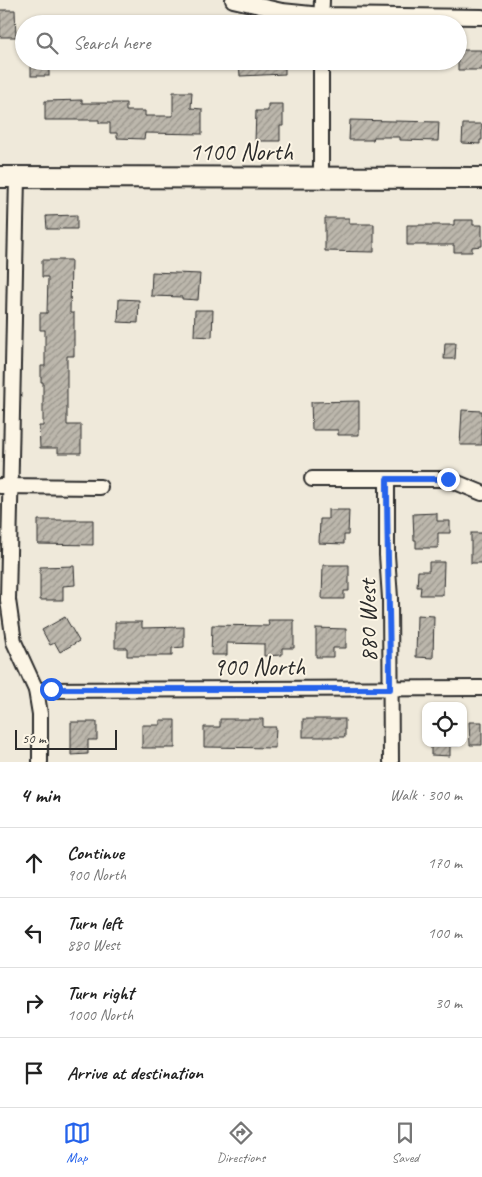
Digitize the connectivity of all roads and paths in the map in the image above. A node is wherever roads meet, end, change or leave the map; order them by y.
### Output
1 (233, 0) edge
2 (322, 0) edge
3 (297, 15) edge
4 (322, 15) edge
5 (467, 17) edge
6 (482, 17) edge
7 (321, 70) edge
8 (8, 177) edge
9 (321, 177) junction
10 (482, 178) edge
11 (312, 479) dead end
12 (387, 479) junction
13 (5, 486) edge
14 (100, 487) dead end
15 (482, 493) edge
16 (482, 688) edge
17 (390, 689) junction
18 (36, 690) junction
19 (40, 762) edge
20 (391, 762) edge

1 - 3 street
2 - 4 street
5 - 6 street
7 - 9 street
8 - 9 main road, 1100 North
8 - 13 street
9 - 10 main road, 1100 North
11 - 12 street
12 - 15 street
12 - 17 street, 880 West
13 - 14 street
13 - 18 street
16 - 17 street, 900 North
17 - 18 street, 900 North
17 - 20 street, 880 West
18 - 19 street

